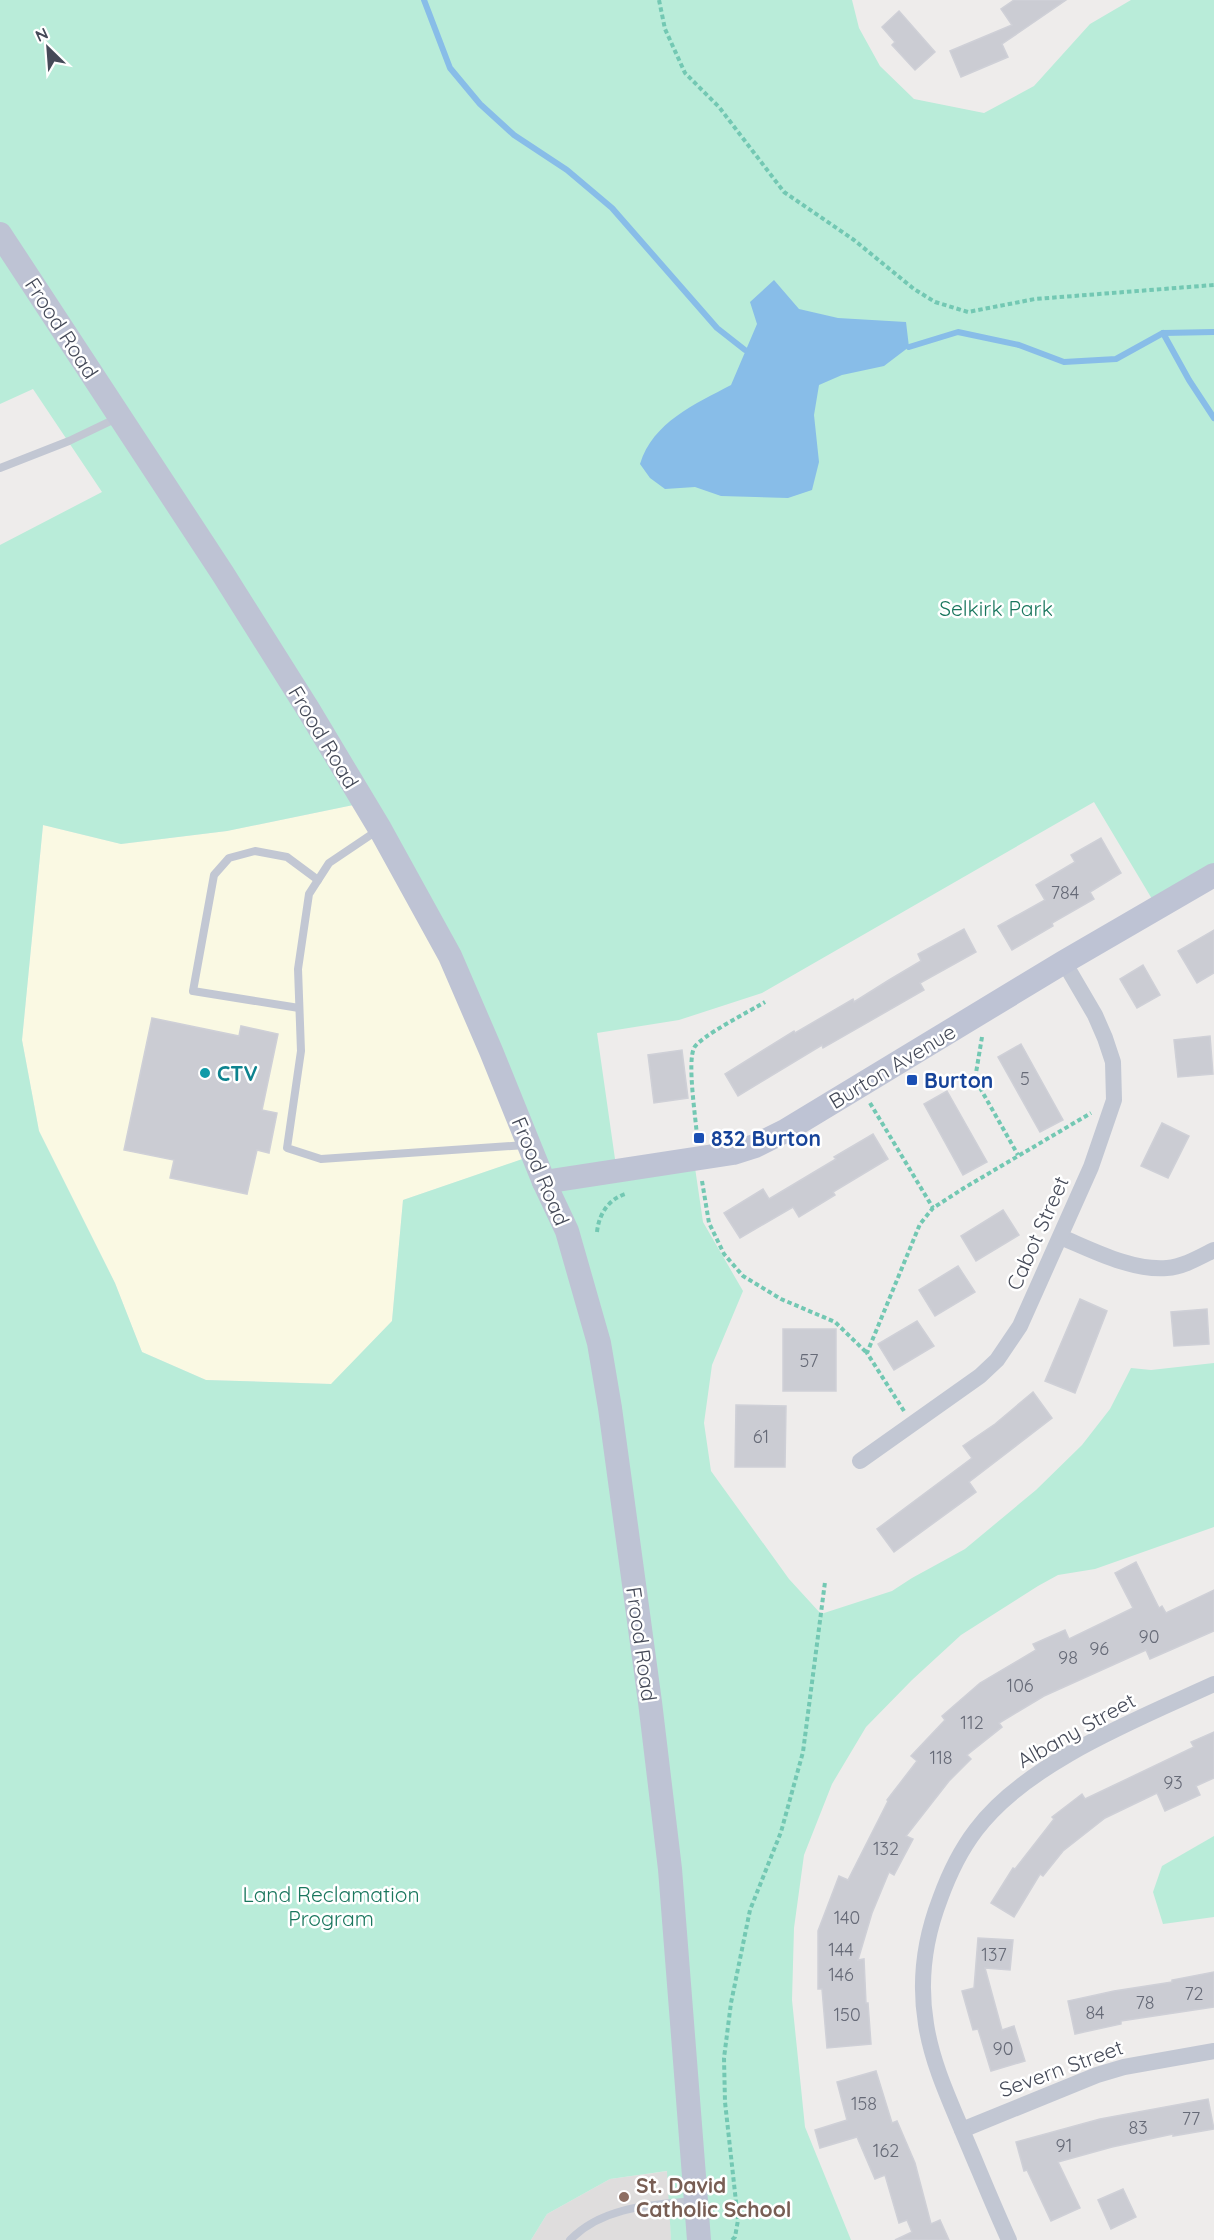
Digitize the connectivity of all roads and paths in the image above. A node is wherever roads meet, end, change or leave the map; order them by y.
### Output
1 (658, 0) edge
2 (0, 234) edge
3 (1214, 285) edge
4 (120, 416) junction
5 (0, 468) edge
6 (380, 829) junction
7 (1214, 875) edge
8 (318, 880) junction
9 (1064, 962) junction
10 (765, 1002) dead end
11 (300, 1008) junction
12 (982, 1036) dead end
13 (1114, 1100) junction
14 (869, 1102) dead end
15 (529, 1145) junction
16 (1018, 1155) junction
17 (700, 1170) junction
18 (544, 1182) junction
19 (933, 1208) junction
20 (1061, 1237) junction
21 (1214, 1250) edge
22 (867, 1353) junction
23 (912, 1424) junction
24 (860, 1461) dead end
25 (825, 1582) dead end
26 (1214, 1684) edge
27 (1214, 2051) edge
28 (962, 2130) junction
29 (696, 2201) junction
30 (570, 2240) edge
31 (699, 2240) edge
32 (732, 2240) edge
33 (1009, 2240) edge

1 - 3 path
2 - 4 street, Frood Road
4 - 5 lane
4 - 6 street, Frood Road
6 - 8 lane
6 - 15 street, Frood Road
7 - 9 street, Burton Avenue
8 - 11 lane
8 - 11 lane
9 - 13 street, Cabot Street
9 - 17 street, Burton Avenue
10 - 17 path
11 - 15 lane
12 - 16 path
13 - 16 path
13 - 20 street, Cabot Street
14 - 19 path
15 - 18 street, Frood Road
16 - 19 path
17 - 18 street, Burton Avenue
17 - 22 path
18 - 29 street, Frood Road
19 - 22 path
20 - 21 street
20 - 23 street, Cabot Street
22 - 23 path
23 - 24 street, Cabot Street
25 - 32 path
26 - 28 street, Albany Street
27 - 28 street, Severn Street
28 - 33 street, Albany Street
29 - 30 lane
29 - 31 street, Frood Road

